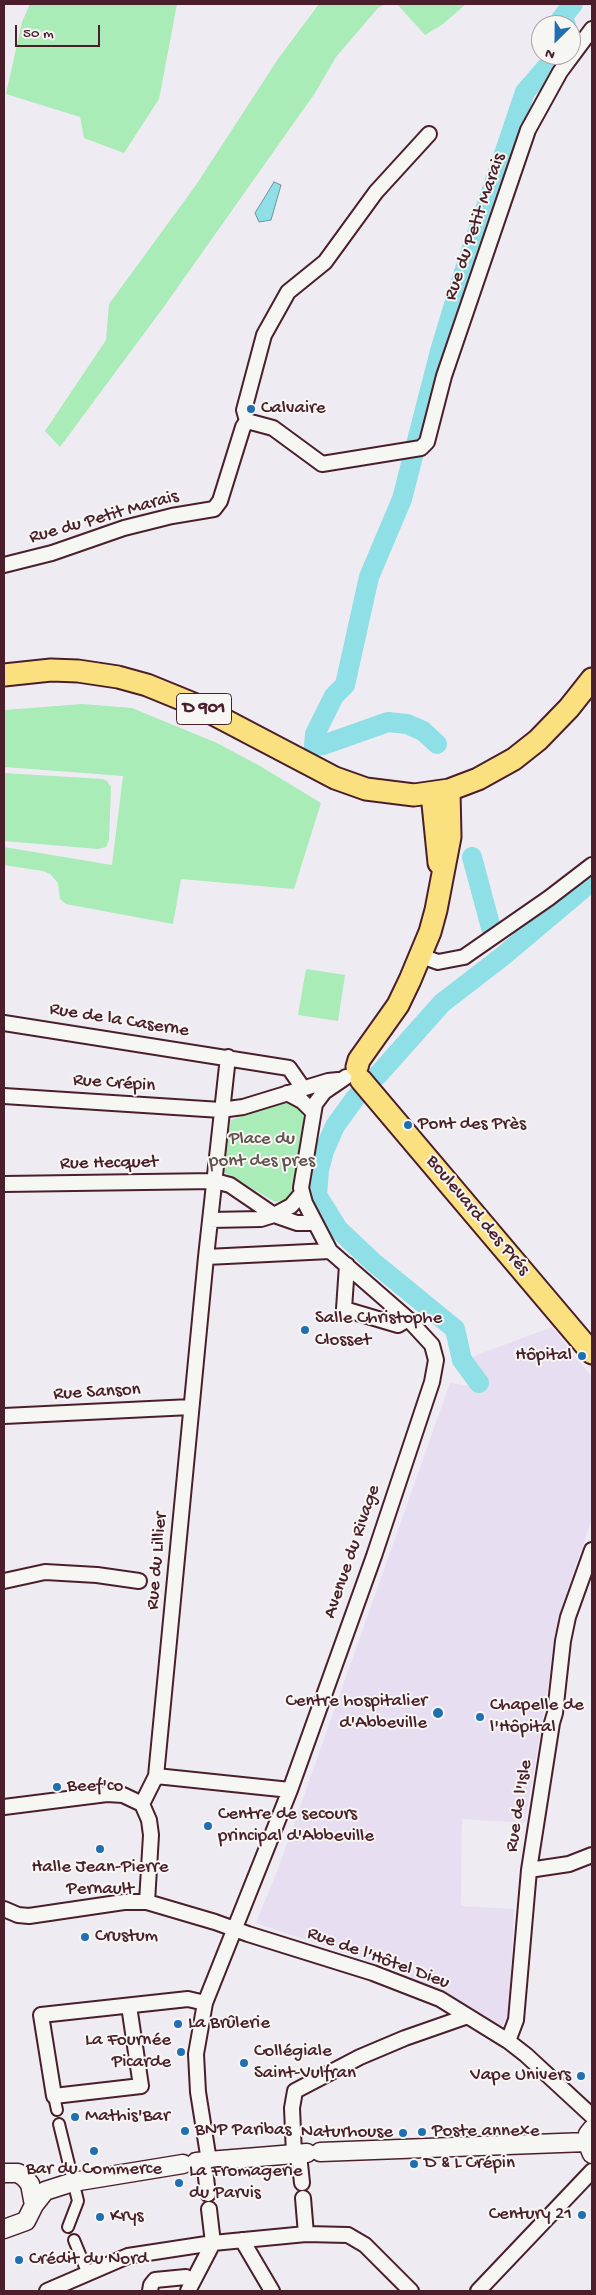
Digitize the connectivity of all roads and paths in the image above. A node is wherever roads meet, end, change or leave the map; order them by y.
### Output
1 (592, 29) edge
2 (429, 134) dead end
3 (247, 421) junction
4 (4, 565) edge
5 (4, 674) edge
6 (592, 679) edge
7 (441, 792) junction
8 (392, 794) junction
9 (435, 832) junction
10 (592, 865) edge
11 (441, 880) junction
12 (421, 956) junction
13 (4, 1023) edge
14 (228, 1057) junction
15 (351, 1076) junction
16 (303, 1088) junction
17 (287, 1093) junction
18 (4, 1096) edge
19 (221, 1110) junction
20 (313, 1112) junction
21 (215, 1181) junction
22 (4, 1184) edge
23 (302, 1193) junction
24 (274, 1215) junction
25 (210, 1220) junction
26 (314, 1223) junction
27 (330, 1250) junction
28 (206, 1257) junction
29 (347, 1265) junction
30 (408, 1319) junction
31 (592, 1353) edge
32 (191, 1407) junction
33 (4, 1416) edge
34 (592, 1550) edge
35 (4, 1581) edge
36 (139, 1581) dead end
37 (156, 1776) junction
38 (290, 1790) junction
39 (142, 1804) junction
40 (6, 1809) edge
41 (592, 1855) edge
42 (529, 1870) junction
43 (148, 1902) junction
44 (4, 1909) edge
45 (235, 1930) junction
46 (205, 2003) junction
47 (129, 2006) junction
48 (468, 2016) junction
49 (508, 2041) junction
50 (592, 2116) edge
51 (59, 2124) dead end
52 (590, 2142) edge
53 (305, 2154) junction
54 (198, 2162) junction
55 (592, 2171) edge
56 (4, 2173) edge
57 (73, 2182) junction
58 (302, 2183) dead end
59 (38, 2188) junction
60 (303, 2198) dead end
61 (68, 2227) dead end
62 (4, 2229) edge
63 (306, 2234) junction
64 (74, 2240) dead end
65 (242, 2240) junction
66 (213, 2243) junction
67 (88, 2274) junction
68 (73, 2286) edge
69 (190, 2286) edge
70 (52, 2290) edge
71 (150, 2291) edge
72 (272, 2291) edge
73 (411, 2291) edge
74 (478, 2291) edge

1 - 3 street, Rue du Petit Marais
2 - 3 street
3 - 4 street, Rue du Petit Marais
5 - 8 main road, D 901
6 - 7 main road, D 901
7 - 8 main road, D 901
7 - 9 main road
7 - 11 main road
8 - 9 main road
9 - 11 main road
10 - 12 street
11 - 12 main road
12 - 15 main road
13 - 14 street, Rue de la Caserne
14 - 16 street, Rue de la Caserne
14 - 19 street, Rue du Lillier
15 - 16 street, Rue Crépin
15 - 20 street
15 - 31 main road, Boulevard des Prés
16 - 17 street, Rue Crépin
17 - 19 street, Rue Crépin
17 - 20 street
18 - 19 street, Rue Crépin
19 - 21 street, Rue du Lillier
20 - 23 street
21 - 22 street, Rue Hecquet
21 - 24 street
21 - 25 street, Rue du Lillier
23 - 24 street
23 - 26 street, Avenue du Rivage
24 - 25 street
24 - 26 street
25 - 28 street, Rue du Lillier
26 - 27 street, Avenue du Rivage
27 - 28 street
27 - 29 street, Avenue du Rivage
28 - 32 street, Rue du Lillier
29 - 30 street, Avenue du Rivage
29 - 30 street
30 - 38 street, Avenue du Rivage
32 - 33 street, Rue Sanson
32 - 37 street, Rue du Lillier
34 - 42 street, Rue de l'Isle
35 - 36 street
37 - 38 street
37 - 39 street, Rue du Lillier
38 - 45 street, Avenue du Rivage
39 - 40 street
39 - 43 street
41 - 42 street
42 - 49 street, Rue de l'Isle
43 - 44 street, Rue de l'Hôtel Dieu
43 - 45 street, Rue de l'Hôtel Dieu
45 - 46 street, Avenue du Rivage
45 - 48 street, Rue de l'Hôtel Dieu
46 - 47 street
46 - 54 street, Avenue du Rivage
47 - 47 street
48 - 49 street, Rue de l'Hôtel Dieu
48 - 53 street
49 - 50 street, Rue de l'Hôtel Dieu
51 - 57 street
52 - 53 street
53 - 54 street
53 - 58 street
54 - 57 street
54 - 66 street, Avenue du Rivage
55 - 74 street
56 - 59 street
57 - 59 street
57 - 61 street
59 - 62 street
60 - 63 street
63 - 65 street
63 - 73 street
64 - 67 street
65 - 66 street
65 - 72 street
66 - 67 street
66 - 69 street
67 - 68 street
68 - 70 street
69 - 71 street

